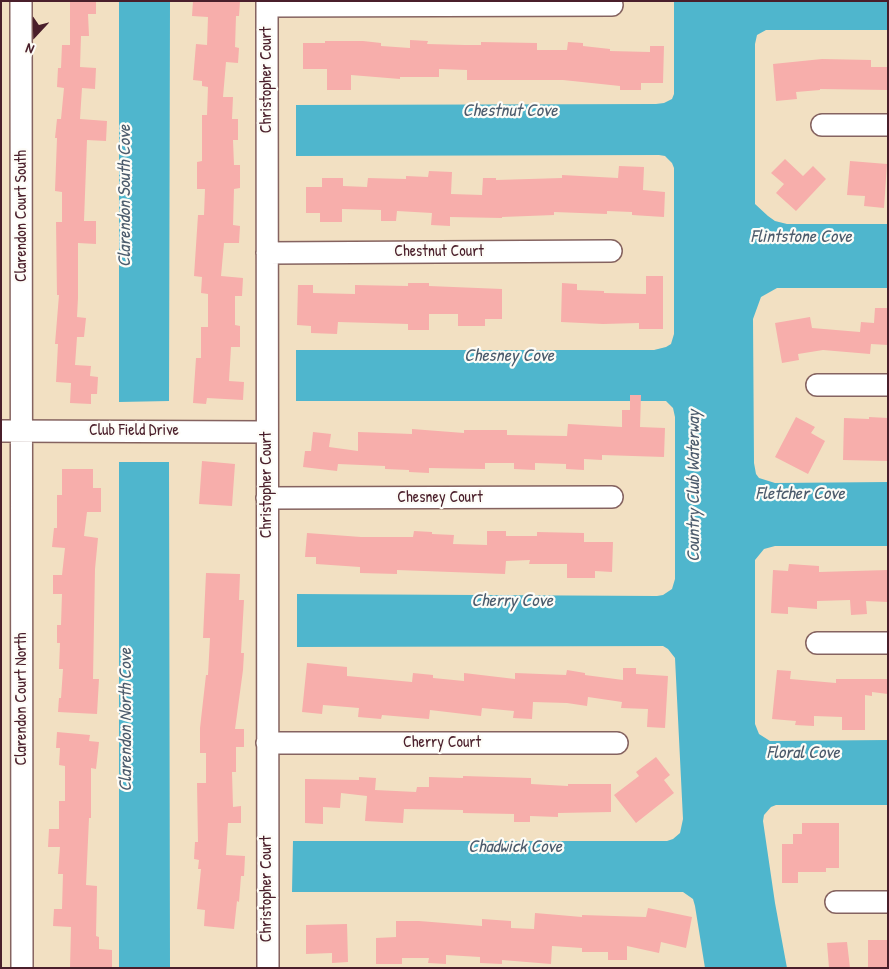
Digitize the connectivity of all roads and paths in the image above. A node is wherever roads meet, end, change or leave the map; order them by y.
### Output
1 (21, 1) edge
2 (267, 4) edge
3 (612, 5) dead end
4 (822, 125) dead end
5 (888, 125) edge
6 (611, 251) dead end
7 (267, 253) junction
8 (817, 385) dead end
9 (888, 385) edge
10 (12, 431) edge
11 (267, 432) junction
12 (612, 497) dead end
13 (267, 498) junction
14 (817, 643) dead end
15 (888, 644) edge
16 (617, 743) dead end
17 (267, 744) junction
18 (836, 902) dead end
19 (888, 902) edge
20 (22, 968) edge
21 (268, 968) edge

1 - 10 street, Clarendon Court South
2 - 3 street
2 - 7 street, Christopher Court
4 - 5 street
6 - 7 street, Chestnut Court
7 - 11 street, Christopher Court
8 - 9 street
10 - 11 street, Club Field Drive
10 - 20 street, Clarendon Court North
11 - 13 street, Christopher Court
12 - 13 street, Chesney Court
13 - 17 street, Christopher Court
14 - 15 street
16 - 17 street, Cherry Court
17 - 21 street, Christopher Court
18 - 19 street

